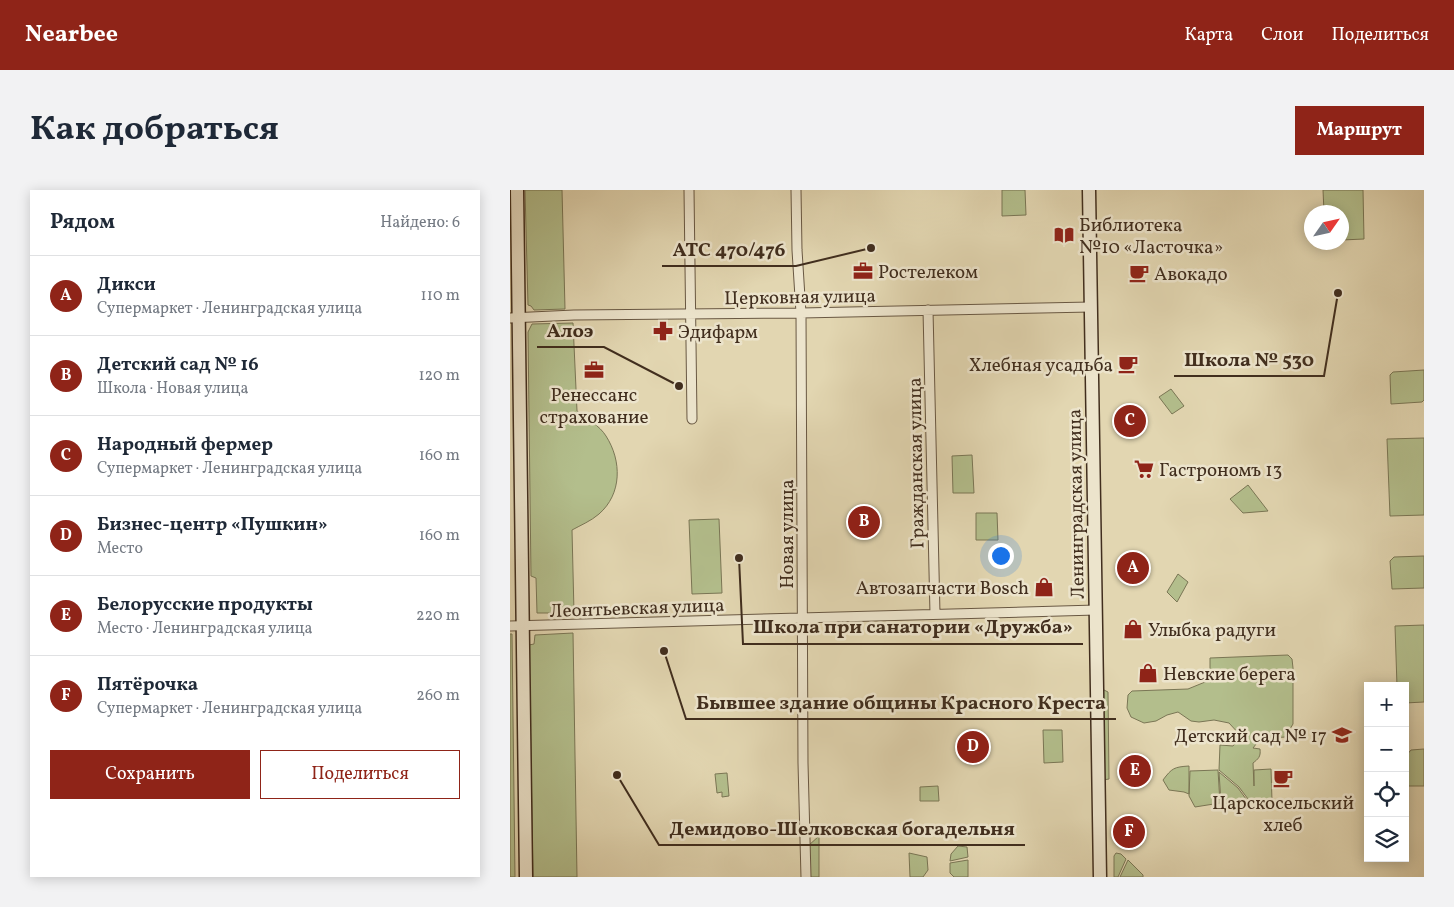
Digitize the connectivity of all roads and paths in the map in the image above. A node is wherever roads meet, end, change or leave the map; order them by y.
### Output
1 (517, 190) edge
2 (689, 190) edge
3 (796, 190) edge
4 (1089, 190) edge
5 (1091, 307) junction
6 (928, 310) junction
7 (801, 313) junction
8 (690, 314) junction
9 (514, 318) edge
10 (692, 419) dead end
11 (1096, 610) junction
12 (935, 614) junction
13 (802, 618) junction
14 (516, 626) edge
15 (526, 877) edge
16 (806, 877) edge
17 (1100, 877) edge

1 - 9 main road
2 - 8 street
3 - 7 street, Новая улица
4 - 5 main road, Ленинградская улица
5 - 6 street, Церковная улица
5 - 11 main road, Ленинградская улица
6 - 7 street, Церковная улица
6 - 12 street, Гражданская улица
7 - 8 street, Церковная улица
7 - 13 street, Новая улица
8 - 9 street, Церковная улица
8 - 10 street
9 - 14 main road
11 - 12 street, Леонтьевская улица
11 - 17 main road, Ленинградская улица
12 - 13 street, Леонтьевская улица
13 - 14 street, Леонтьевская улица
13 - 16 street, Новая улица
14 - 15 main road

